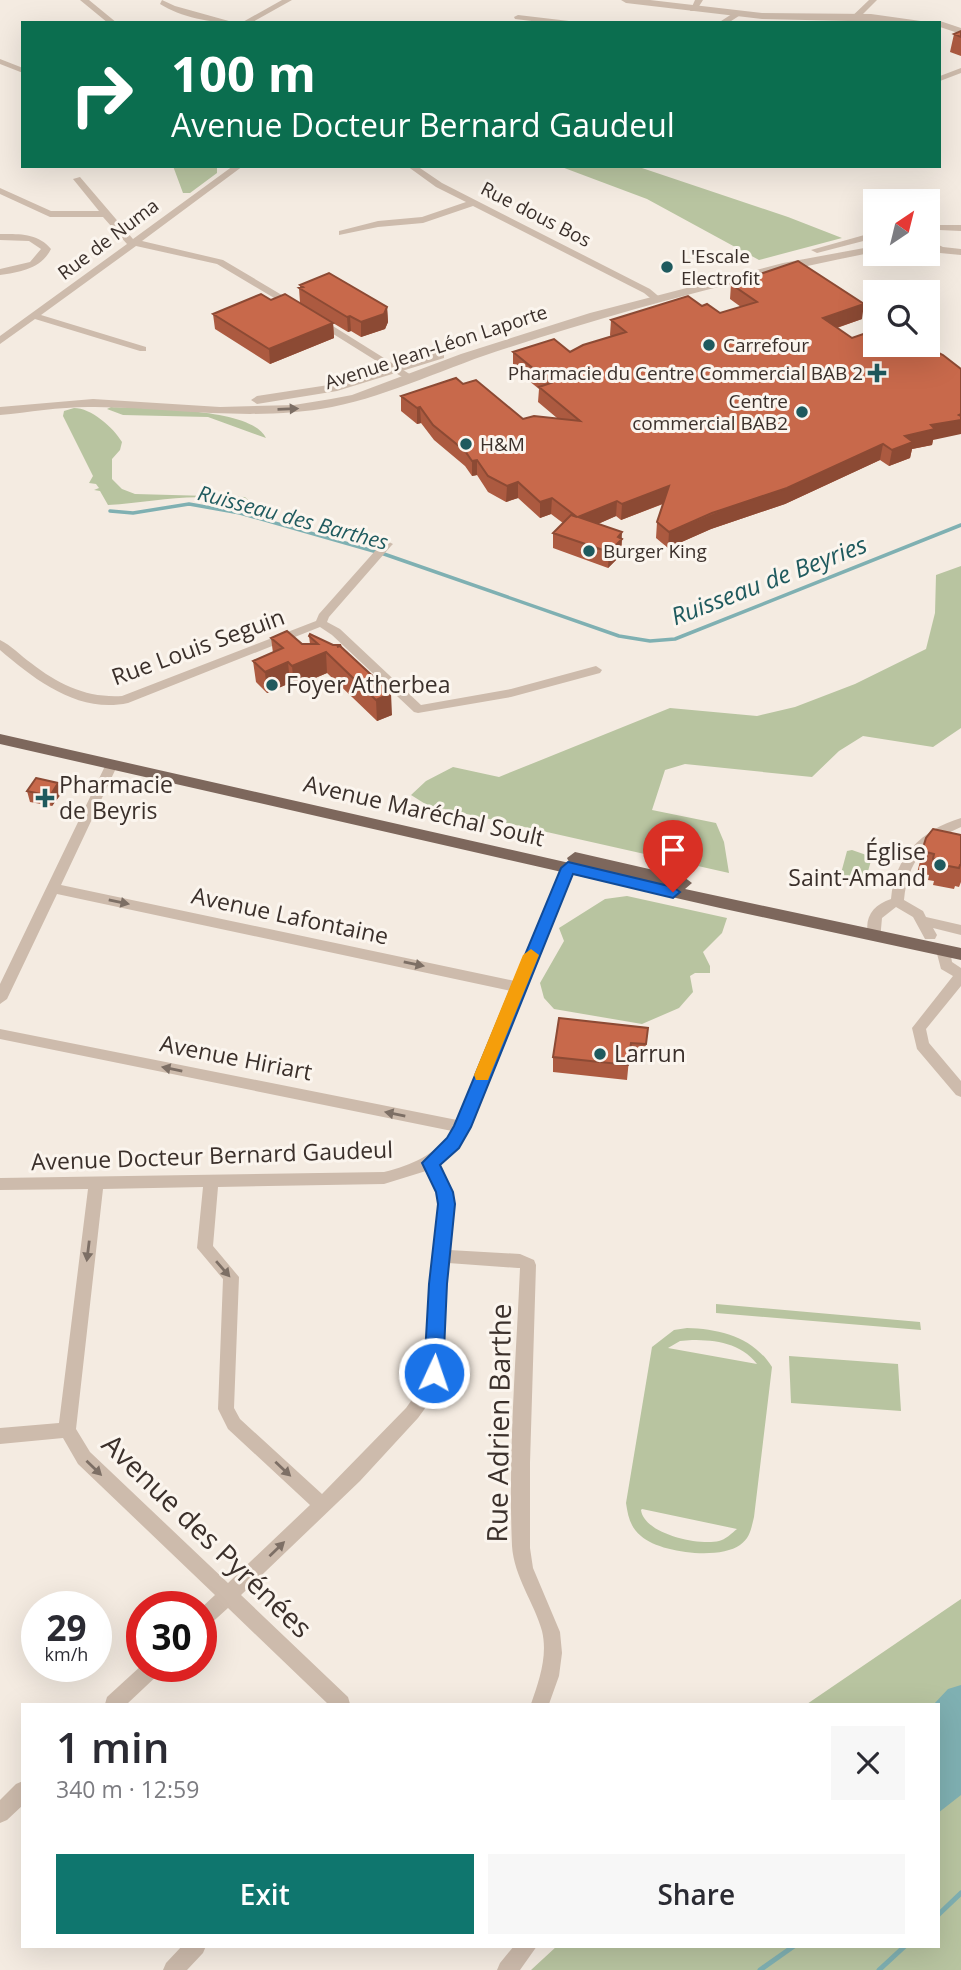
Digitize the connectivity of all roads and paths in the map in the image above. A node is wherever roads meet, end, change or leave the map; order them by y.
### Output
1 (84, 0) edge
2 (288, 0) edge
3 (626, 0) edge
4 (873, 0) edge
5 (163, 2) dead end
6 (696, 4) edge
7 (738, 15) junction
8 (518, 18) dead end
9 (853, 20) edge
10 (110, 21) edge
11 (224, 21) edge
12 (249, 21) edge
13 (549, 21) edge
14 (726, 21) edge
15 (879, 21) edge
16 (941, 24) edge
17 (961, 31) edge
18 (0, 61) edge
19 (21, 70) edge
20 (961, 70) edge
21 (941, 79) edge
22 (236, 168) edge
23 (414, 168) edge
24 (77, 179) dead end
25 (0, 191) edge
26 (472, 202) junction
27 (106, 214) junction
28 (961, 228) edge
29 (940, 229) edge
30 (342, 233) dead end
31 (0, 237) edge
32 (863, 238) edge
33 (131, 243) junction
34 (940, 250) edge
35 (863, 251) edge
36 (961, 252) edge
37 (0, 272) edge
38 (646, 291) junction
39 (658, 300) junction
40 (34, 316) junction
41 (0, 341) edge
42 (143, 349) dead end
43 (395, 369) junction
44 (411, 378) junction
45 (0, 404) edge
46 (0, 411) edge
47 (383, 547) dead end
48 (321, 623) junction
49 (0, 644) edge
50 (597, 670) dead end
51 (0, 730) edge
52 (0, 739) edge
53 (115, 759) junction
54 (961, 822) edge
55 (568, 868) junction
56 (52, 888) junction
57 (897, 902) junction
58 (927, 928) junction
59 (873, 930) junction
60 (961, 930) edge
61 (961, 942) edge
62 (952, 952) edge
63 (961, 976) edge
64 (518, 987) junction
65 (0, 999) edge
66 (0, 1034) edge
67 (961, 1091) edge
68 (462, 1127) junction
69 (430, 1163) junction
70 (96, 1183) junction
71 (211, 1183) junction
72 (0, 1185) edge
73 (442, 1255) junction
74 (67, 1430) junction
75 (0, 1436) edge
76 (322, 1505) junction
77 (227, 1596) junction
78 (217, 1606) edge
79 (137, 1682) edge
80 (115, 1703) edge
81 (340, 1703) edge
82 (540, 1703) edge
83 (21, 1793) edge
84 (0, 1813) edge
85 (194, 1948) edge
86 (525, 1948) edge
87 (173, 1970) edge
88 (507, 1970) edge

1 - 10 street
2 - 12 street
3 - 6 street
4 - 9 street
5 - 11 street
6 - 7 street
7 - 9 street
7 - 14 street
8 - 13 street
9 - 15 street
16 - 17 street
18 - 19 street
20 - 21 street
22 - 33 street, Rue de Numa
23 - 26 street, Rue dous Bos
24 - 27 street
25 - 27 street
26 - 30 street
26 - 38 street, Rue dous Bos
27 - 33 street
28 - 29 street
31 - 37 street
32 - 38 street, Avenue Jean-Léon Laporte
33 - 40 street, Rue de Numa
33 - 43 street
34 - 36 street
35 - 39 street, Avenue Jean-Léon Laporte
38 - 39 street, Rue dous Bos
38 - 43 street, Avenue Jean-Léon Laporte
39 - 44 street, Avenue Jean-Léon Laporte
40 - 41 street, Rue de Numa
40 - 42 street
43 - 44 street
43 - 45 street, Avenue Jean-Léon Laporte
46 -> 44 street, Avenue Jean-Léon Laporte
47 - 48 street, Rue Louis Seguin
48 - 49 street, Rue Louis Seguin
48 - 50 street
51 - 53 main road
52 - 53 main road, Avenue Maréchal Soult
53 - 55 main road, Avenue Maréchal Soult
53 - 56 street
53 - 59 main road
54 - 57 street
55 - 59 main road, Avenue Maréchal Soult
55 - 64 street, Avenue Docteur Bernard Gaudeul
56 -> 64 street, Avenue Lafontaine
56 - 65 street
57 - 58 street
57 - 59 street
58 - 59 main road
58 - 60 street
58 - 61 main road
59 - 62 main road, Avenue Maréchal Soult
62 - 63 street
63 - 67 street
64 - 68 street, Avenue Docteur Bernard Gaudeul
68 -> 66 street, Avenue Hiriart
68 - 69 street, Avenue Docteur Bernard Gaudeul
69 - 71 street, Avenue Docteur Bernard Gaudeul
69 - 73 street
70 - 71 street, Avenue Docteur Bernard Gaudeul
70 - 72 street, Avenue Docteur Bernard Gaudeul
70 -> 74 street
71 -> 76 street
73 - 76 street
73 - 82 street, Rue Adrien Barthe
74 - 75 street
74 -> 77 street, Avenue des Pyrénées
77 -> 76 street
77 - 78 street
77 - 81 street, Avenue des Pyrénées
79 - 80 street
83 - 84 street
85 - 87 street
86 - 88 street

